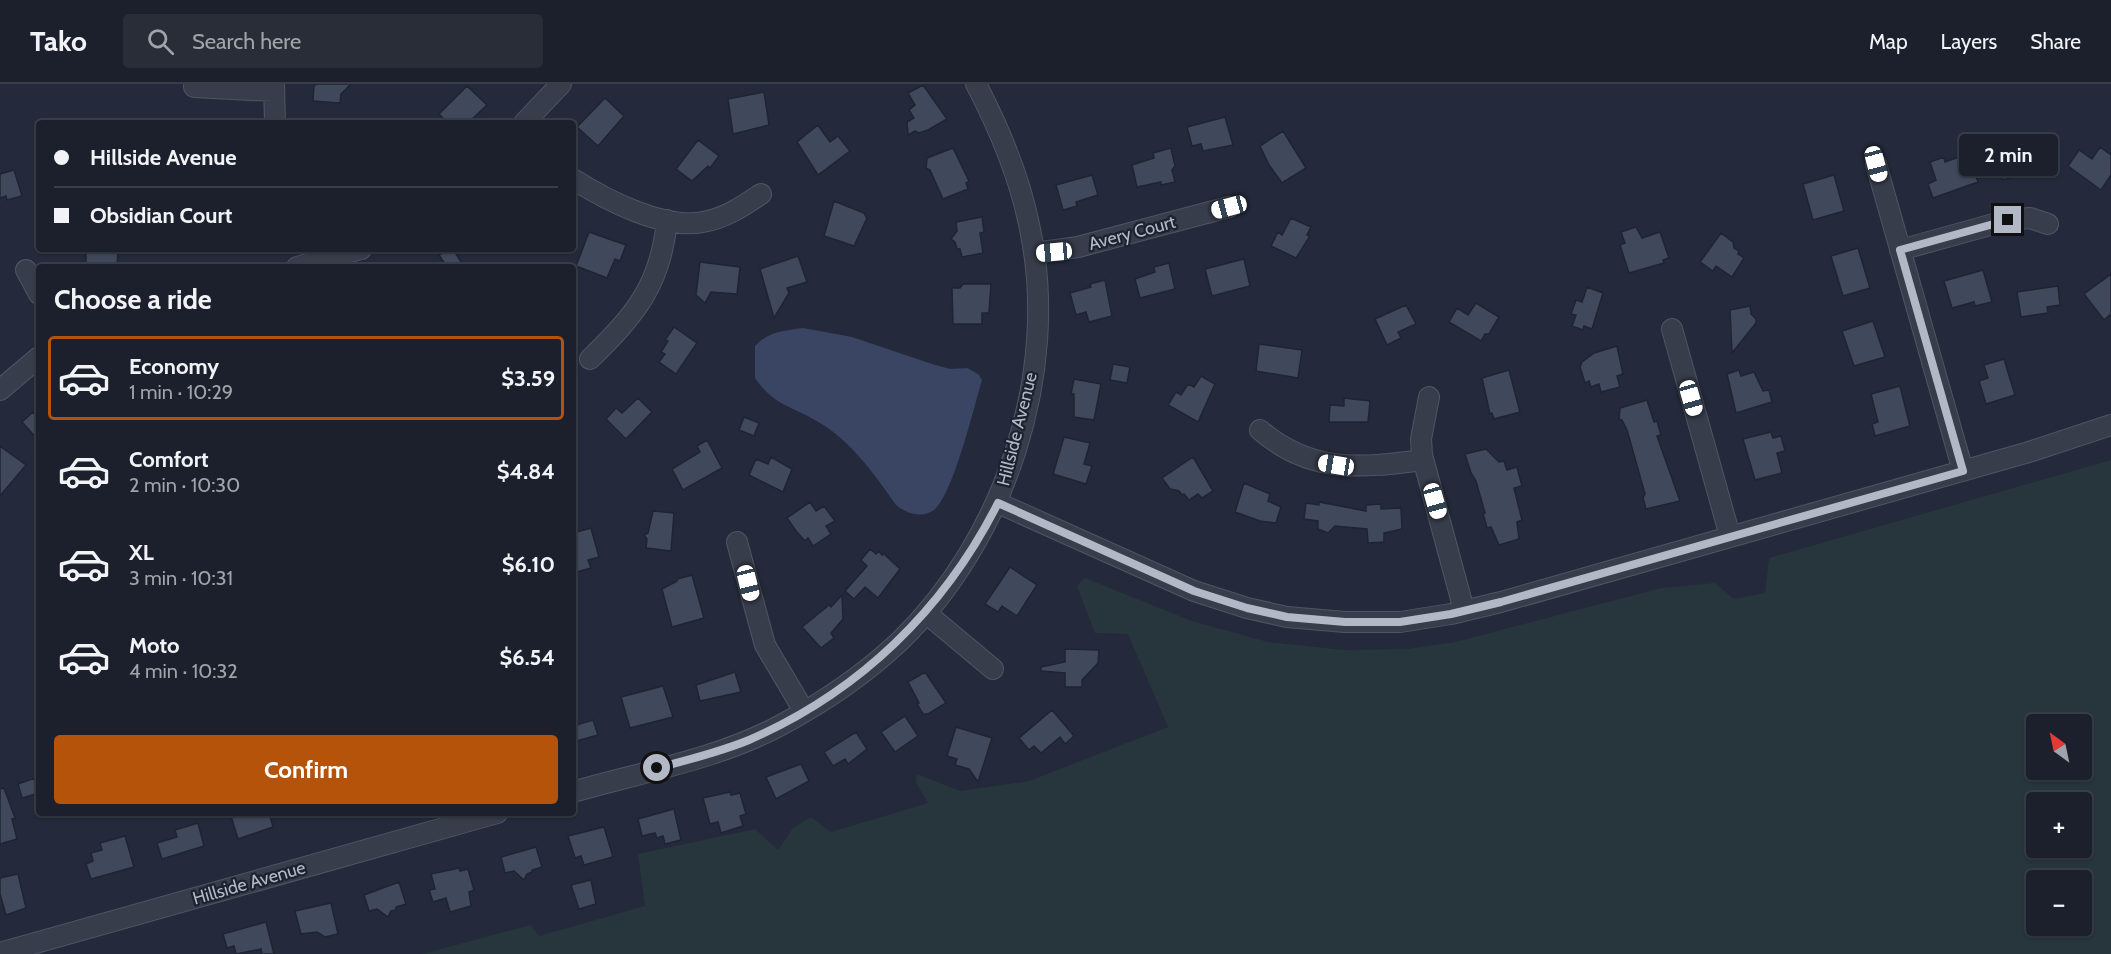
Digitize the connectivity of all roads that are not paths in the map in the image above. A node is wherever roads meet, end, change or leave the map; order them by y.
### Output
1 (561, 84) edge
2 (976, 84) edge
3 (194, 87) dead end
4 (274, 87) edge
5 (275, 120) edge
6 (527, 120) edge
7 (1876, 164) dead end
8 (576, 181) edge
9 (761, 194) dead end
10 (1229, 207) dead end
11 (668, 220) junction
12 (2048, 224) dead end
13 (1900, 250) junction
14 (348, 252) edge
15 (1034, 253) junction
16 (306, 262) edge
17 (26, 270) dead end
18 (36, 288) edge
19 (1672, 329) dead end
20 (36, 360) edge
21 (590, 360) dead end
22 (0, 390) edge
23 (1429, 397) dead end
24 (2111, 425) edge
25 (1260, 430) dead end
26 (1423, 460) junction
27 (1963, 471) junction
28 (998, 503) junction
29 (1730, 536) junction
30 (737, 542) dead end
31 (1464, 610) junction
32 (926, 613) junction
33 (993, 669) dead end
34 (804, 711) junction
35 (576, 791) edge
36 (466, 817) edge
37 (0, 954) edge

1 - 6 street
2 - 15 street, Hillside Avenue
3 - 4 street
4 - 5 street
7 - 13 street
8 - 11 street
9 - 11 street
10 - 15 street, Avery Court
11 - 21 street
12 - 13 street
13 - 27 street
14 - 16 street
15 - 28 street, Hillside Avenue
17 - 18 street
19 - 29 street
20 - 22 street
23 - 26 street
24 - 27 street
25 - 26 street
26 - 31 street
27 - 29 street
28 - 31 street
28 - 32 street, Hillside Avenue
29 - 31 street
30 - 34 street
32 - 33 street
32 - 34 street, Hillside Avenue
34 - 35 street, Hillside Avenue
36 - 37 street, Hillside Avenue

